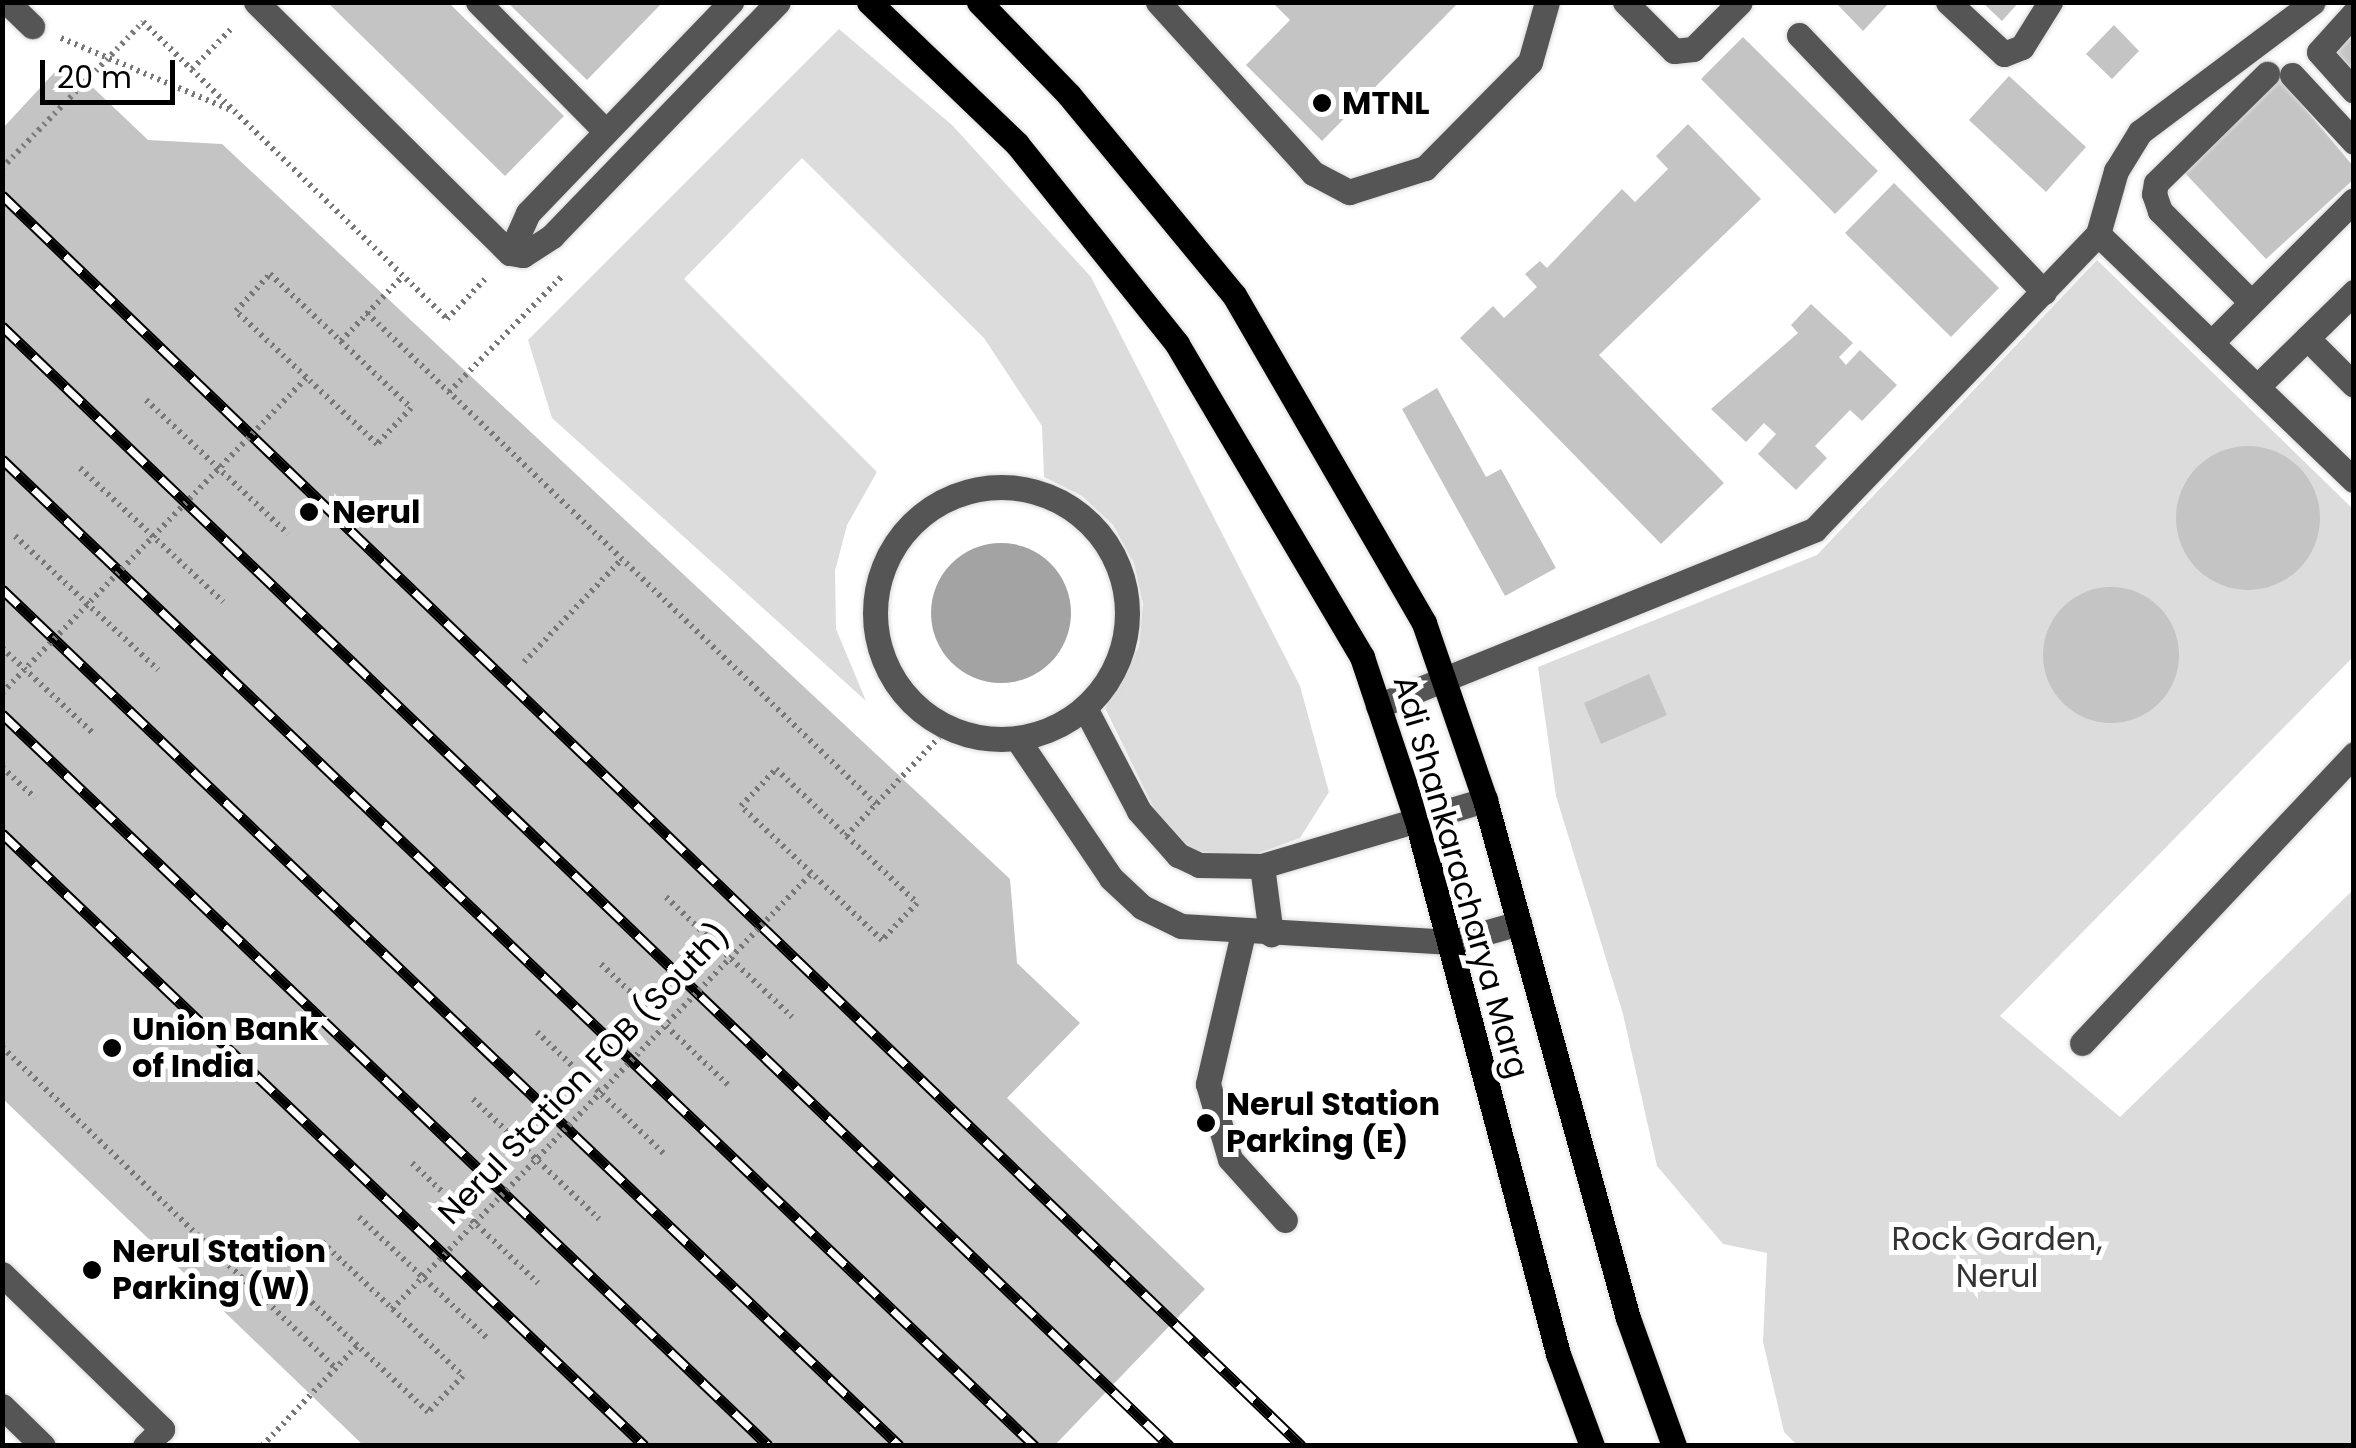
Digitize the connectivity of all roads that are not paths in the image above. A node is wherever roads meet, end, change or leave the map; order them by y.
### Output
1 (7, 2) edge
2 (478, 2) edge
3 (730, 2) edge
4 (778, 2) edge
5 (870, 2) edge
6 (979, 2) edge
7 (1158, 2) edge
8 (1547, 2) edge
9 (1625, 2) edge
10 (1740, 2) edge
11 (1948, 2) edge
12 (2050, 2) edge
13 (2313, 2) edge
14 (256, 3) edge
15 (2354, 12) edge
16 (32, 26) road end
17 (1799, 35) dead end
18 (2354, 91) edge
19 (606, 132) junction
20 (2354, 142) edge
21 (2354, 200) edge
22 (2098, 234) junction
23 (510, 254) junction
24 (2044, 292) junction
25 (2354, 292) edge
26 (2251, 302) junction
27 (2306, 338) junction
28 (2210, 343) junction
29 (2354, 385) edge
30 (2257, 387) junction
31 (2354, 480) edge
32 (1447, 678) junction
33 (1378, 706) junction
34 (1085, 708) junction
35 (1018, 740) junction
36 (2354, 754) edge
37 (1485, 800) junction
38 (1417, 821) junction
39 (1262, 866) junction
40 (1519, 922) junction
41 (1243, 933) junction
42 (1271, 934) junction
43 (1452, 942) junction
44 (2082, 1044) dead end
45 (1284, 1220) dead end
46 (2, 1274) edge
47 (2, 1406) edge
48 (44, 1446) edge
49 (146, 1446) edge
50 (1592, 1446) edge
51 (1674, 1446) edge

1 - 16 street
2 - 19 street
3 - 19 street
4 - 23 street
5 - 33 main road, Adi Shankaracharya Marg
6 - 32 main road, Adi Shankaracharya Marg
7 - 8 street
9 - 10 street
11 - 12 street
13 - 22 street
14 - 23 street
15 - 18 street
17 - 24 street
19 - 23 street
20 - 26 street
21 - 26 street
22 - 24 street
22 - 28 street
24 - 32 street
25 - 27 street
26 - 28 street
27 - 29 street
27 - 30 street
28 - 30 street
30 - 31 street
32 - 33 street
32 - 37 main road, Adi Shankaracharya Marg
33 - 38 main road, Adi Shankaracharya Marg
34 - 35 street
34 - 35 street
34 - 39 street
35 - 41 street
36 - 44 street
37 - 38 street
37 - 40 main road, Adi Shankaracharya Marg
38 - 39 street
38 - 43 main road, Adi Shankaracharya Marg
39 - 42 street
40 - 43 street
40 - 51 main road, Adi Shankaracharya Marg
41 - 42 street
41 - 45 street
42 - 43 street
43 - 50 main road, Adi Shankaracharya Marg
46 - 49 street
47 - 48 street

